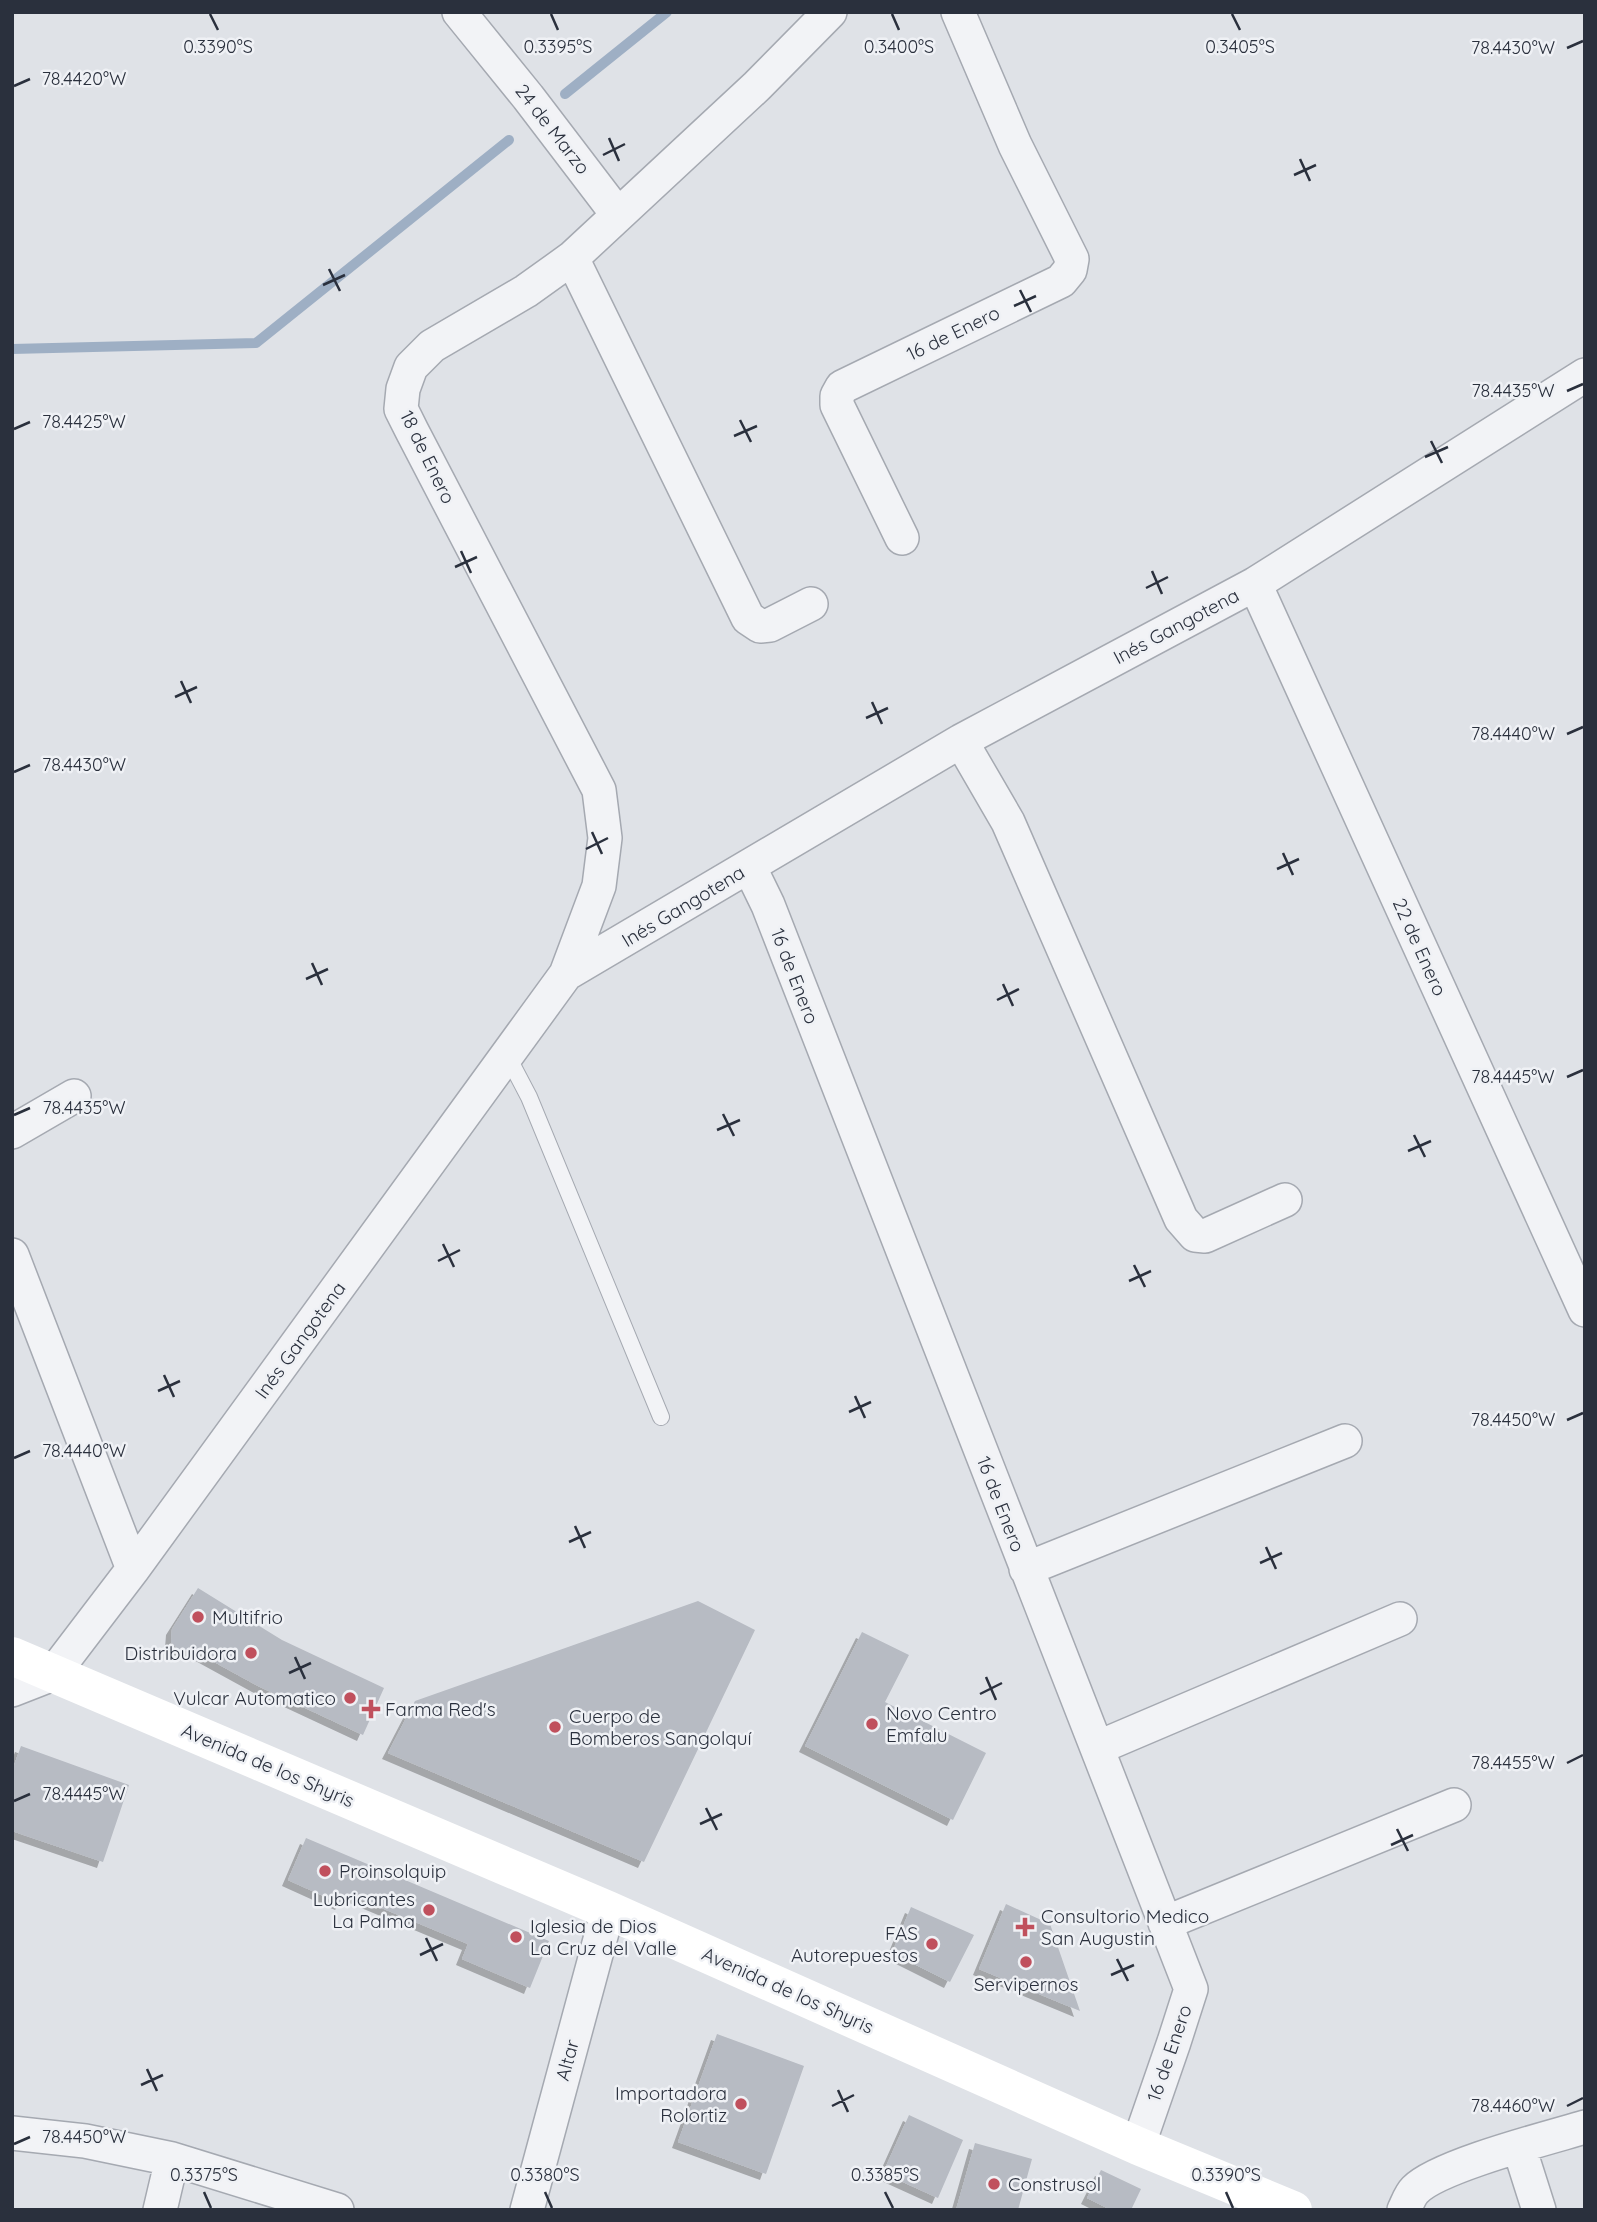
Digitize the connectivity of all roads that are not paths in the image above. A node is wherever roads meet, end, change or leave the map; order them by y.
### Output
1 (459, 12) edge
2 (830, 12) edge
3 (958, 12) edge
4 (618, 215) junction
5 (572, 258) junction
6 (1585, 375) edge
7 (902, 538) dead end
8 (1255, 584) junction
9 (811, 604) dead end
10 (961, 741) junction
11 (750, 866) junction
12 (566, 974) junction
13 (508, 1056) junction
14 (74, 1096) dead end
15 (12, 1132) edge
16 (1285, 1200) dead end
17 (12, 1255) edge
18 (1585, 1310) edge
19 (661, 1417) dead end
20 (1345, 1440) dead end
21 (133, 1569) junction
22 (1026, 1569) junction
23 (1400, 1619) dead end
24 (12, 1656) edge
25 (53, 1674) junction
26 (12, 1690) edge
27 (1097, 1748) junction
28 (1454, 1805) dead end
29 (608, 1910) junction
30 (1165, 1923) junction
31 (1585, 2127) edge
32 (12, 2133) edge
33 (1138, 2146) junction
34 (1519, 2147) junction
35 (172, 2159) junction
36 (160, 2210) edge
37 (337, 2210) edge
38 (527, 2210) edge
39 (1293, 2210) edge
40 (1404, 2210) edge
41 (1539, 2210) edge

1 - 4 street, 24 de Marzo
2 - 4 street, 18 de Enero
3 - 7 street, 16 de Enero
4 - 5 street, 18 de Enero
5 - 9 street
5 - 12 street, 18 de Enero
6 - 8 street, Inés Gangotena
8 - 10 street, Inés Gangotena
8 - 18 street, 22 de Enero
10 - 11 street, Inés Gangotena
10 - 16 street
11 - 12 street, Inés Gangotena
11 - 22 street, 16 de Enero
12 - 13 street, Inés Gangotena
13 - 19 lane
13 - 21 street, Inés Gangotena
14 - 15 street
17 - 21 street
20 - 22 street
21 - 25 street, Inés Gangotena
22 - 27 street, 16 de Enero
23 - 27 street
24 - 25 main road, Avenida de los Shyris
25 - 26 street
25 - 29 main road, Avenida de los Shyris
27 - 30 street, 16 de Enero
28 - 30 street
29 - 33 main road, Avenida de los Shyris
29 - 38 street, Altar
30 - 33 street, 16 de Enero
31 - 34 street
32 - 35 street
33 - 39 main road, Avenida de los Shyris
34 - 40 street
34 - 41 street
35 - 36 street
35 - 37 street

